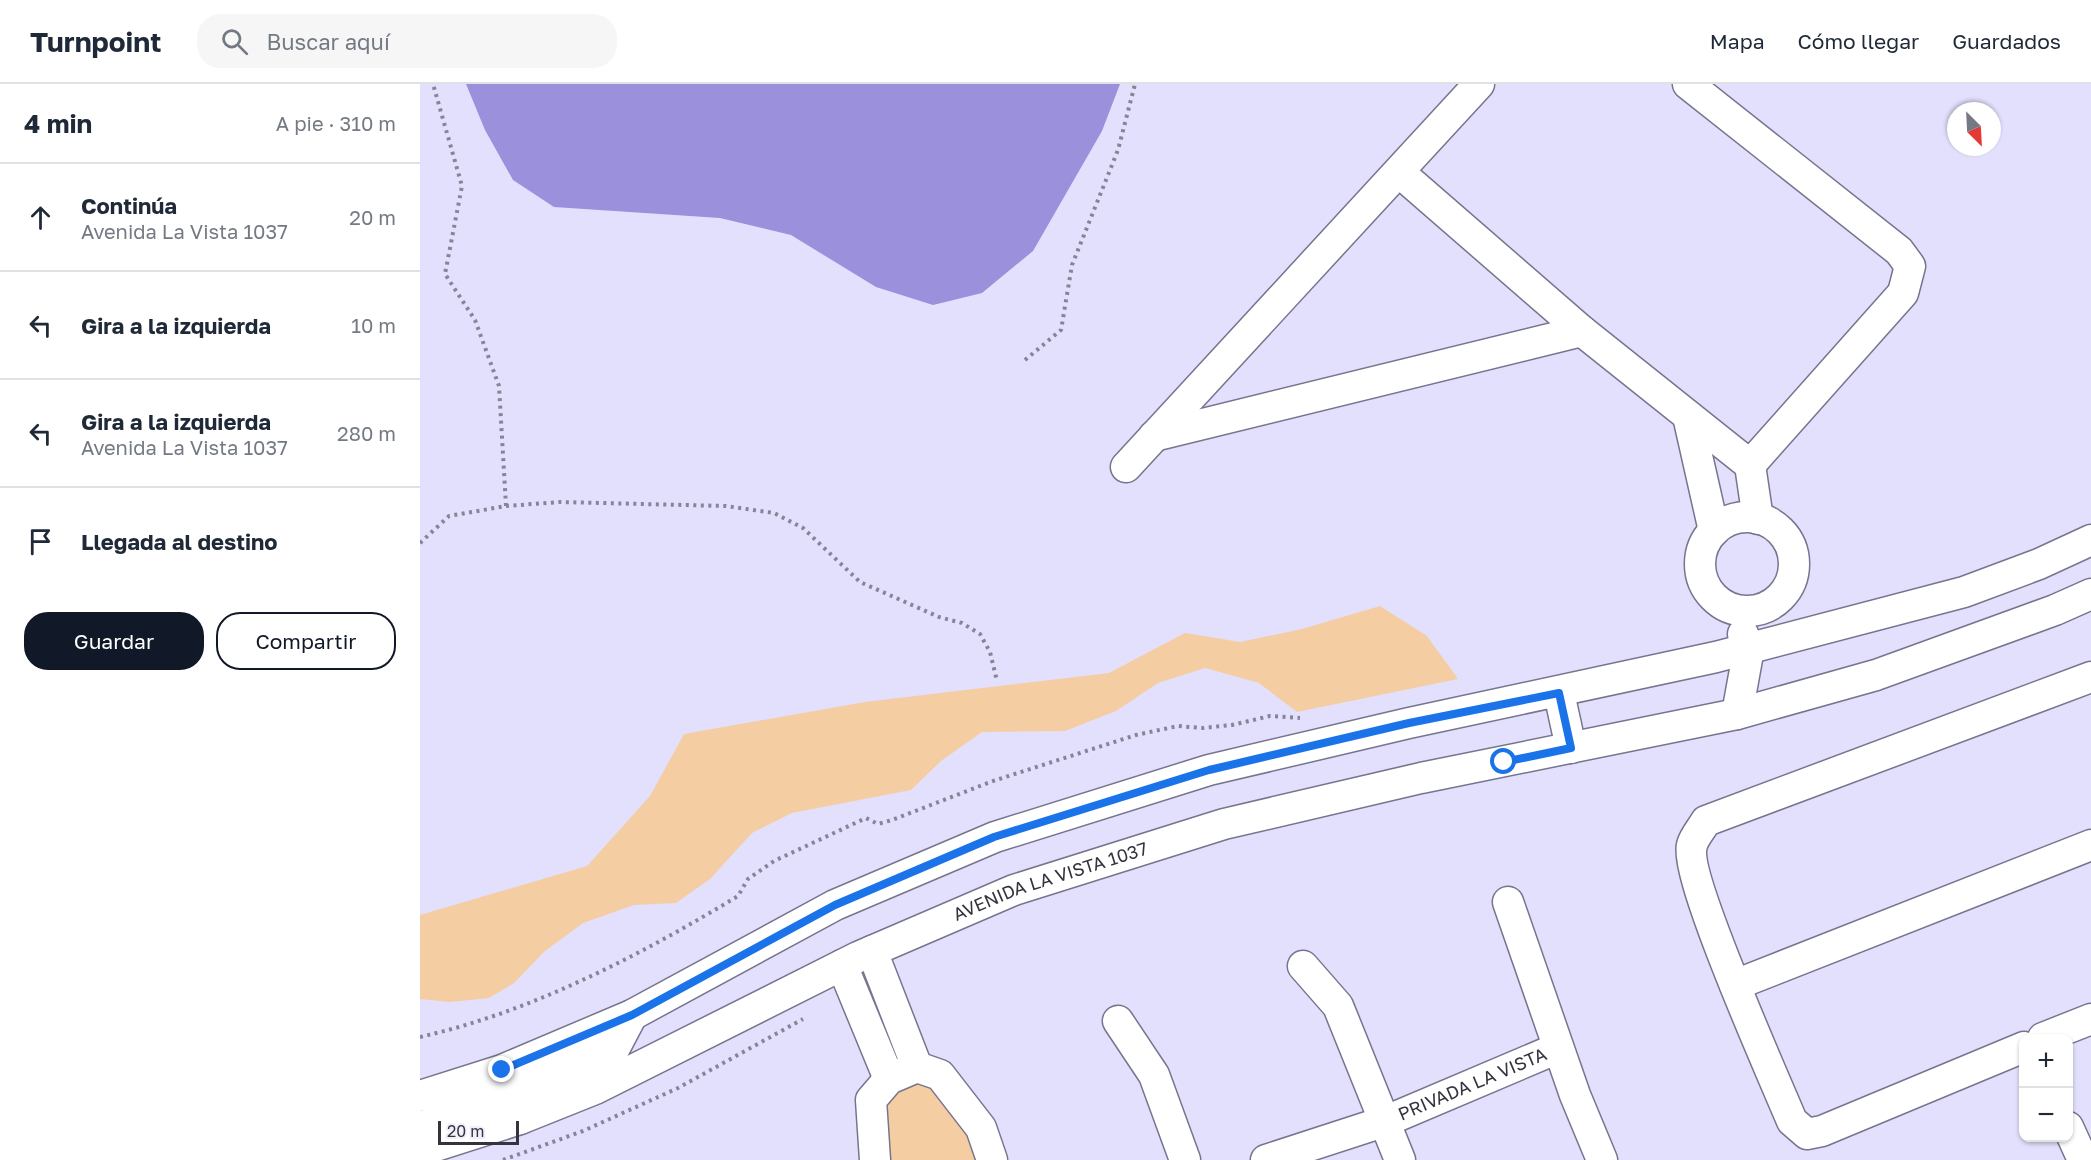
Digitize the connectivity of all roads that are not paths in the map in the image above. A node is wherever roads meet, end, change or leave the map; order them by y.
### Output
1 (1479, 84) edge
2 (1688, 84) edge
3 (1399, 172) junction
4 (1582, 331) junction
5 (1688, 416) junction
6 (1155, 436) junction
7 (1749, 465) junction
8 (1126, 467) dead end
9 (1758, 519) junction
10 (1713, 531) junction
11 (2091, 540) edge
12 (1783, 594) junction
13 (2091, 594) edge
14 (1731, 609) junction
15 (1813, 631) junction
16 (1749, 648) junction
17 (2091, 677) edge
18 (1559, 693) junction
19 (1727, 716) junction
20 (1571, 748) junction
21 (2091, 845) edge
22 (1508, 902) dead end
23 (872, 951) junction
24 (842, 965) junction
25 (1303, 966) dead end
26 (1735, 985) junction
27 (2091, 1019) edge
28 (1118, 1021) dead end
29 (2053, 1034) edge
30 (1558, 1048) junction
31 (2019, 1049) edge
32 (917, 1067) junction
33 (889, 1079) junction
34 (511, 1095) junction
35 (420, 1096) edge
36 (1386, 1121) junction
37 (420, 1127) edge
38 (2073, 1138) edge
39 (420, 1151) edge
40 (875, 1160) edge
41 (992, 1160) edge
42 (1185, 1160) edge
43 (1266, 1160) edge
44 (1401, 1160) edge
45 (1602, 1160) edge
46 (2083, 1160) edge

1 - 3 street
2 - 7 street
3 - 4 street
3 - 6 street
4 - 5 street
4 - 6 street
5 - 7 street
5 - 10 street
6 - 8 street
7 - 9 street
9 - 10 street
9 - 12 street
10 - 14 street
11 - 15 street, AVENIDA LA VISTA 1037
12 - 14 street
12 - 15 street
13 - 19 street, AVENIDA LA VISTA 1037
14 - 16 street
15 - 16 street, AVENIDA LA VISTA 1037
16 - 18 street, AVENIDA LA VISTA 1037
16 - 19 street
17 - 26 street
18 - 20 street
18 - 34 street, AVENIDA LA VISTA 1037
19 - 20 street, AVENIDA LA VISTA 1037
20 - 23 street, AVENIDA LA VISTA 1037
21 - 26 street
22 - 30 street, PRIVADA LA VISTA
23 - 24 street, AVENIDA LA VISTA 1037
23 - 32 street
24 - 33 street
24 - 34 street, AVENIDA LA VISTA 1037
25 - 36 street, PRIVADA LA VISTA
26 - 31 street
27 - 29 street
28 - 42 street
30 - 36 street, PRIVADA LA VISTA
30 - 45 street, PRIVADA LA VISTA
32 - 33 street
32 - 41 street
33 - 40 street
34 - 35 street, AVENIDA LA VISTA 1037
34 - 37 street
34 - 39 street, AVENIDA LA VISTA 1037
36 - 43 street, PRIVADA LA VISTA
36 - 44 street, PRIVADA LA VISTA
38 - 46 street

